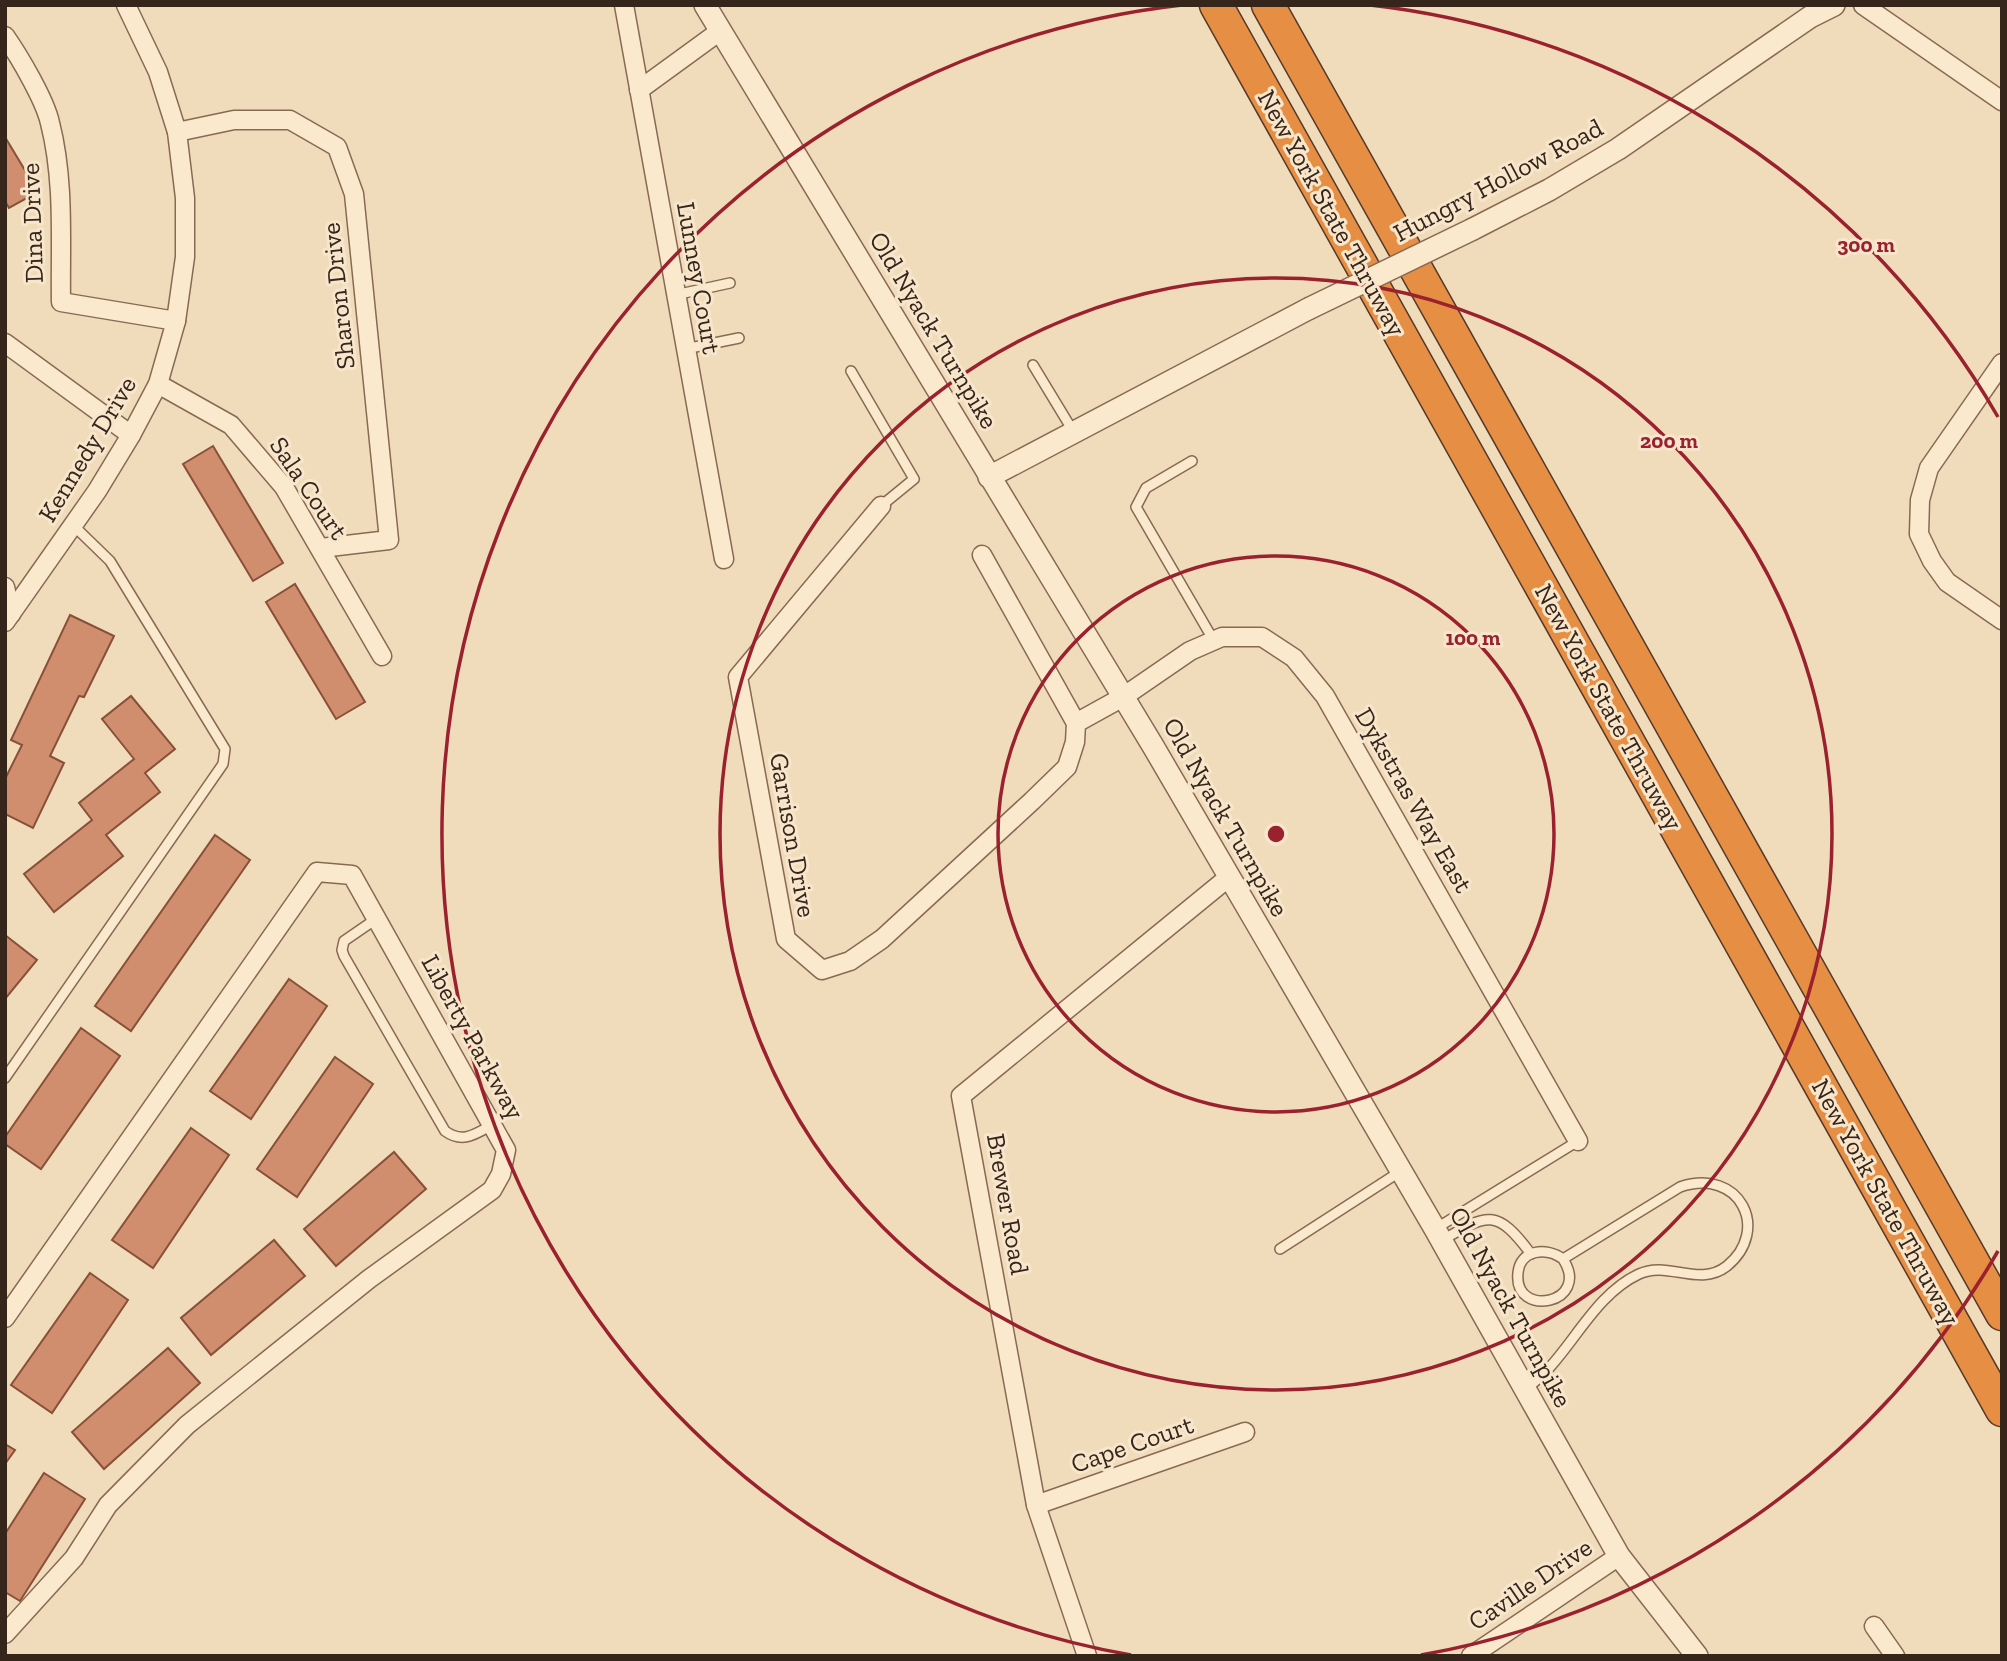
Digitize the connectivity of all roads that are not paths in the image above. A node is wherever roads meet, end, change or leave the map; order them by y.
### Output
1 (126, 5) edge
2 (624, 5) edge
3 (705, 5) edge
4 (1216, 5) edge
5 (1268, 5) edge
6 (1863, 5) edge
7 (1830, 6) edge
8 (720, 31) junction
9 (5, 36) edge
10 (639, 90) junction
11 (2002, 101) edge
12 (177, 132) junction
13 (730, 284) dead end
14 (675, 295) junction
15 (176, 321) junction
16 (739, 338) dead end
17 (5, 343) edge
18 (685, 349) junction
19 (2002, 363) edge
20 (1033, 365) dead end
21 (851, 371) dead end
22 (158, 384) junction
23 (1074, 433) junction
24 (131, 435) junction
25 (1192, 461) dead end
26 (989, 477) junction
27 (881, 506) joint
28 (74, 526) junction
29 (321, 548) junction
30 (982, 555) dead end
31 (724, 559) dead end
32 (5, 587) edge
33 (8, 618) edge
34 (2002, 620) edge
35 (1214, 640) junction
36 (382, 656) dead end
37 (1123, 697) junction
38 (1076, 723) junction
39 (1228, 877) junction
40 (376, 919) junction
41 (5, 1078) edge
42 (492, 1125) junction
43 (1578, 1141) joint
44 (1401, 1171) junction
45 (1438, 1235) junction
46 (1280, 1249) dead end
47 (1531, 1254) junction
48 (1563, 1259) junction
49 (2002, 1314) edge
50 (5, 1318) edge
51 (1525, 1390) junction
52 (2002, 1410) edge
53 (1245, 1432) dead end
54 (1036, 1505) junction
55 (1619, 1556) junction
56 (1874, 1626) dead end
57 (5, 1634) edge
58 (1476, 1655) edge
59 (1087, 1656) edge
60 (1697, 1656) edge
61 (1895, 1656) edge

1 - 12 street, Kennedy Drive
2 - 10 street, Lunney Court
3 - 8 street, Old Nyack Turnpike
4 - 52 highway, New York State Thruway
5 - 49 highway, New York State Thruway
6 - 11 street
7 - 23 street, Hungry Hollow Road, bridge
8 - 10 street
8 - 26 street, Old Nyack Turnpike
9 - 15 street, Dina Drive
10 - 14 street, Lunney Court
12 - 15 street, Kennedy Drive
12 - 29 street, Sharon Drive
13 - 14 lane
14 - 18 street, Lunney Court
15 - 22 street, Kennedy Drive
16 - 18 lane
17 - 24 street
18 - 31 street, Lunney Court
19 - 34 street
20 - 23 lane
21 - 27 lane
22 - 24 street, Kennedy Drive
22 - 29 street, Sala Court
23 - 26 street, Hungry Hollow Road
24 - 28 street, Kennedy Drive
25 - 35 lane
26 - 37 street, Old Nyack Turnpike
27 - 38 street, Garrison Drive
28 - 33 street, Kennedy Drive
28 - 41 lane
29 - 36 street, Sala Court
30 - 38 street
32 - 33 street
35 - 37 street, Dykstras Way East
35 - 43 street, Dykstras Way East
37 - 38 street
37 - 39 street, Old Nyack Turnpike
39 - 44 street, Old Nyack Turnpike
39 - 54 street, Brewer Road
40 - 42 street, Liberty Parkway
40 - 42 lane
40 - 50 street, Liberty Parkway
42 - 57 street, Liberty Parkway
43 - 45 lane
44 - 45 street, Old Nyack Turnpike
44 - 46 lane
45 - 47 lane
45 - 51 street, Old Nyack Turnpike
47 - 48 lane
47 - 48 lane
48 - 51 lane
51 - 55 street, Old Nyack Turnpike
53 - 54 street, Cape Court
54 - 59 street, Brewer Road
55 - 58 street, Caville Drive
55 - 60 street, Old Nyack Turnpike
56 - 61 street

